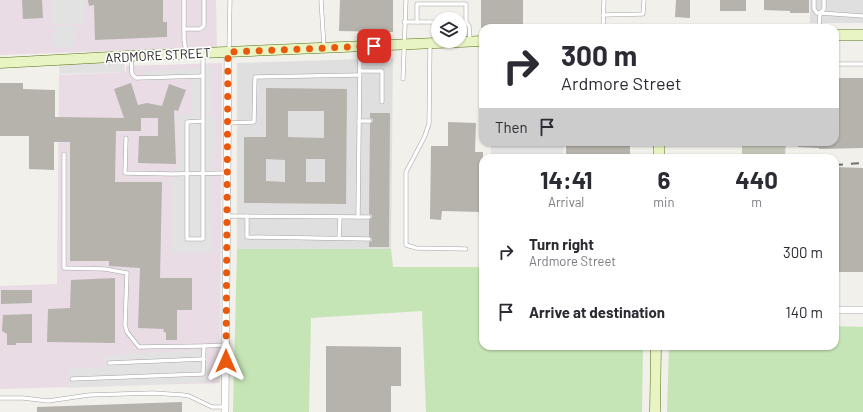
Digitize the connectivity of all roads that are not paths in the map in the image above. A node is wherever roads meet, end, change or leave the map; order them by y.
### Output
1 (184, 0) edge
2 (204, 0) edge
3 (230, 0) edge
4 (321, 0) edge
5 (406, 0) edge
6 (604, 0) edge
7 (644, 0) edge
8 (814, 0) edge
9 (824, 0) edge
10 (466, 12) edge
11 (820, 13) junction
12 (603, 15) junction
13 (863, 16) edge
14 (404, 22) junction
15 (417, 22) junction
16 (431, 22) edge
17 (467, 23) edge
18 (603, 24) edge
19 (819, 24) edge
20 (184, 30) junction
21 (839, 35) edge
22 (863, 35) edge
23 (479, 41) edge
24 (470, 42) junction
25 (430, 43) junction
26 (403, 45) junction
27 (360, 47) junction
28 (324, 48) junction
29 (228, 52) junction
30 (203, 53) junction
31 (186, 54) junction
32 (130, 56) junction
33 (0, 63) edge
34 (839, 64) edge
35 (863, 64) edge
36 (360, 73) junction
37 (202, 76) junction
38 (403, 79) dead end
39 (382, 102) dead end
40 (370, 120) dead end
41 (203, 121) junction
42 (359, 121) junction
43 (228, 123) junction
44 (126, 138) dead end
45 (64, 154) dead end
46 (227, 173) junction
47 (187, 174) junction
48 (203, 174) junction
49 (227, 216) junction
50 (247, 216) junction
51 (340, 217) junction
52 (358, 217) junction
53 (369, 217) dead end
54 (339, 238) junction
55 (369, 239) dead end
56 (466, 249) dead end
57 (839, 310) edge
58 (863, 310) edge
59 (226, 345) junction
60 (204, 346) junction
61 (656, 350) edge
62 (204, 359) junction
63 (109, 363) dead end
64 (72, 379) dead end
65 (0, 398) edge
66 (225, 410) edge
67 (655, 412) edge

1 - 20 lane
2 - 20 lane
3 - 29 lane
4 - 28 lane
5 - 14 lane
6 - 12 lane
7 - 12 lane
8 - 11 lane
9 - 11 lane
10 - 15 lane
11 - 13 lane
11 - 19 lane
12 - 18 lane
14 - 15 lane
14 - 26 lane
15 - 16 lane
17 - 24 lane
20 - 31 lane
21 - 22 street
23 - 24 street, ARDMORE STREET
24 - 25 street, ARDMORE STREET
25 - 26 street, ARDMORE STREET
25 - 56 lane
26 - 27 street, ARDMORE STREET
26 - 38 lane
27 - 28 street, ARDMORE STREET
27 - 36 lane
28 - 29 street, ARDMORE STREET
29 - 30 street, ARDMORE STREET
29 - 43 street
30 - 31 street, ARDMORE STREET
30 - 37 lane
31 - 32 street, ARDMORE STREET
32 - 33 street, ARDMORE STREET
32 - 37 lane
34 - 35 lane
36 - 39 lane
36 - 42 lane
36 - 43 lane
37 - 41 lane
40 - 42 lane
41 - 47 lane
41 - 48 lane
42 - 52 lane
43 - 46 street
44 - 47 lane
45 - 60 lane
46 - 48 lane
46 - 49 street
47 - 48 lane
47 - 48 lane
49 - 50 lane
49 - 59 street
50 - 51 lane
50 - 54 lane
51 - 52 lane
51 - 54 lane
52 - 53 lane
54 - 55 lane
57 - 58 street
59 - 60 lane
59 - 66 street
60 - 62 lane
61 - 67 street
62 - 63 lane
62 - 64 lane
65 - 66 lane

